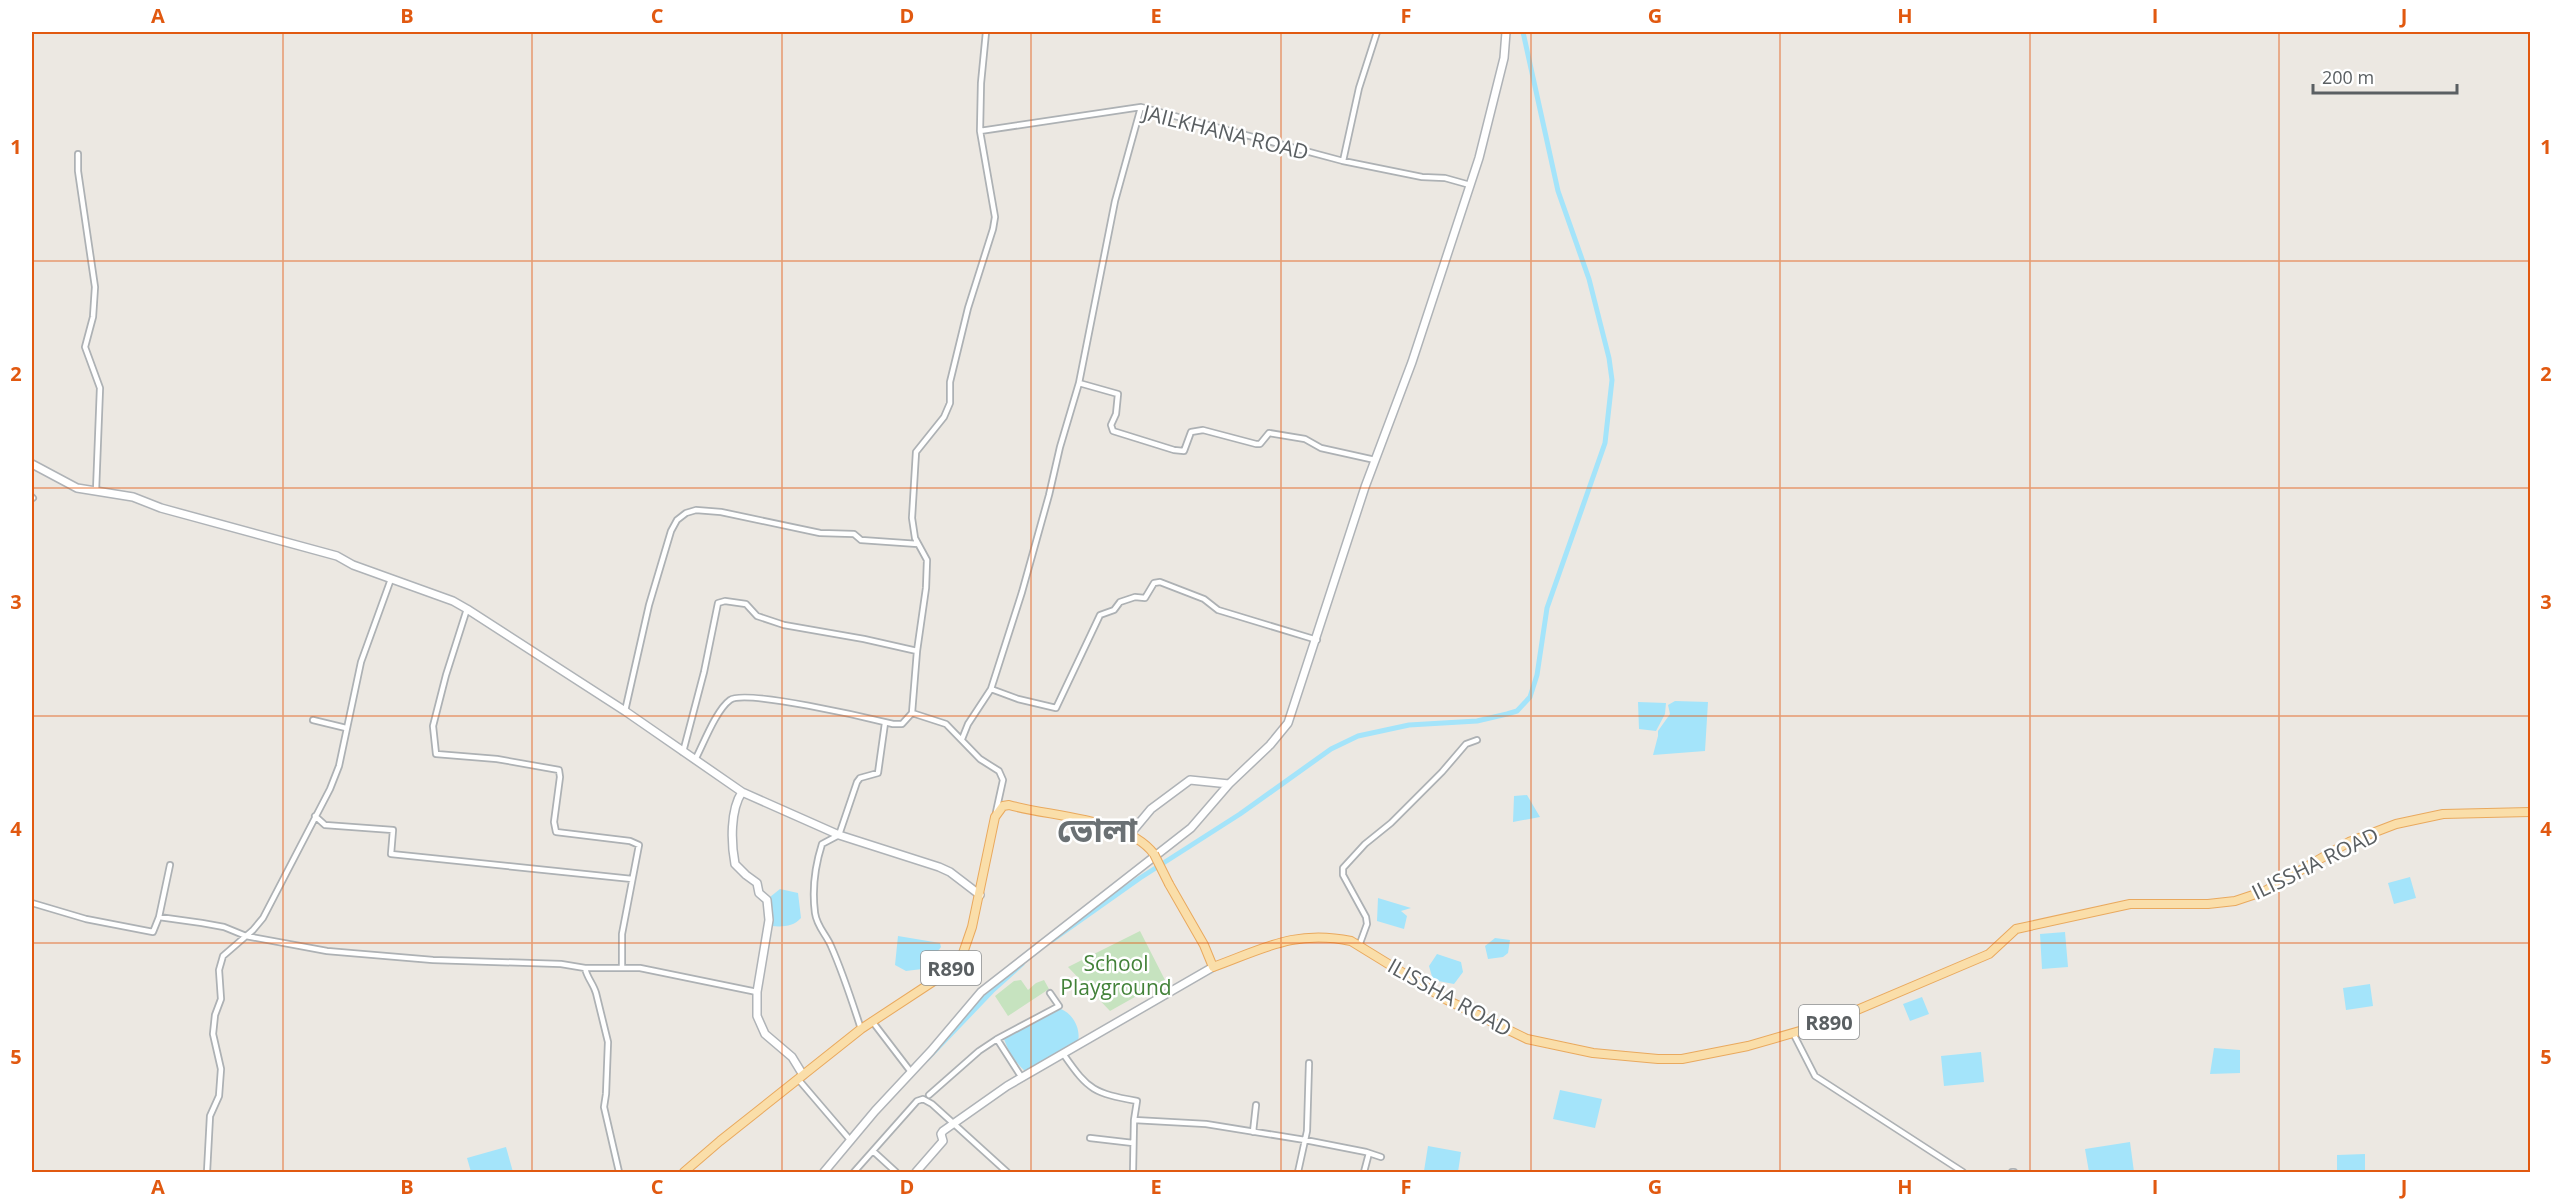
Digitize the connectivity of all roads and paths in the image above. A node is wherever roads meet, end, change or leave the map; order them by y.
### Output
1 (986, 32) edge
2 (1377, 32) edge
3 (1506, 32) edge
4 (1141, 107) junction
5 (980, 131) junction
6 (78, 154) dead end
7 (1343, 161) junction
8 (1470, 185) junction
9 (1079, 383) junction
10 (1375, 460) junction
11 (32, 464) edge
12 (96, 491) junction
13 (918, 544) junction
14 (391, 579) junction
15 (467, 609) junction
16 (1317, 640) junction
17 (916, 651) junction
18 (991, 688) junction
19 (625, 711) junction
20 (912, 713) junction
21 (313, 720) dead end
22 (885, 723) junction
23 (346, 728) junction
24 (962, 740) junction
25 (1477, 741) dead end
26 (683, 752) junction
27 (695, 760) junction
28 (1229, 784) junction
29 (742, 792) junction
30 (2530, 812) edge
31 (315, 816) junction
32 (995, 817) junction
33 (1131, 833) junction
34 (839, 835) junction
35 (170, 865) dead end
36 (632, 879) junction
37 (980, 895) junction
38 (32, 903) edge
39 (159, 917) junction
40 (246, 936) junction
41 (1359, 946) junction
42 (622, 967) junction
43 (1213, 967) junction
44 (585, 968) junction
45 (757, 992) junction
46 (1050, 993) dead end
47 (872, 1022) junction
48 (861, 1029) junction
49 (1793, 1033) junction
50 (997, 1039) junction
51 (1064, 1055) junction
52 (1310, 1063) dead end
53 (911, 1072) junction
54 (801, 1077) junction
55 (1022, 1078) junction
56 (928, 1095) dead end
57 (1256, 1105) dead end
58 (1134, 1119) junction
59 (953, 1125) junction
60 (1253, 1132) junction
61 (1090, 1138) dead end
62 (1305, 1140) junction
63 (850, 1141) junction
64 (1134, 1143) junction
65 (873, 1151) junction
66 (1369, 1153) junction
67 (1381, 1157) dead end
68 (207, 1173) edge
69 (619, 1173) edge
70 (684, 1173) edge
71 (824, 1173) edge
72 (854, 1173) edge
73 (896, 1173) edge
74 (916, 1173) edge
75 (1008, 1173) edge
76 (1133, 1173) edge
77 (1298, 1173) edge
78 (1364, 1173) edge
79 (1963, 1173) edge

1 - 5 street
2 - 7 street
3 - 8 street
4 - 5 street, JAILKHANA ROAD
4 - 7 street, JAILKHANA ROAD
4 - 9 street
5 - 13 street
6 - 12 street
7 - 8 street, JAILKHANA ROAD
8 - 10 street
9 - 10 street
9 - 18 street
10 - 16 street
11 - 12 street
12 - 14 street
13 - 17 street
13 - 19 street
14 - 15 street
14 - 23 street
15 - 19 street
15 - 36 street
16 - 18 street
16 - 28 street
17 - 20 street
17 - 26 street
18 - 24 street
19 - 26 street
20 - 22 street
20 - 24 street
21 - 23 street
22 - 27 street
22 - 34 street
23 - 31 street
24 - 32 street
25 - 41 street
26 - 27 street
27 - 29 street
28 - 33 street
28 - 53 street
29 - 34 street
29 - 45 street
30 - 49 main road, ILISSHA ROAD / R890
31 - 36 street
31 - 40 street
32 - 33 main road
32 - 37 main road, R890
33 - 43 main road, bridge
34 - 37 street
34 - 48 street
35 - 39 street
36 - 42 street
37 - 47 main road, R890
38 - 39 street
39 - 40 street
40 - 44 street
40 - 68 street
41 - 43 main road, ILISSHA ROAD / R890
41 - 49 main road, ILISSHA ROAD / R890
42 - 44 street
42 - 45 street
43 - 51 street
44 - 69 street
45 - 54 street
46 - 50 street
47 - 48 main road, R890
47 - 53 street
48 - 54 main road, R890
49 - 79 street
50 - 55 street
50 - 56 street
51 - 55 street
51 - 58 street
52 - 62 street
53 - 63 street
54 - 63 street
54 - 70 main road, R890
55 - 59 street
57 - 60 street
58 - 60 street
58 - 64 street
59 - 65 street
59 - 74 street
59 - 75 street
60 - 62 street
61 - 64 street
62 - 66 street
62 - 77 street
63 - 71 street
64 - 76 street
65 - 72 street
65 - 73 street
66 - 67 street
66 - 78 street

